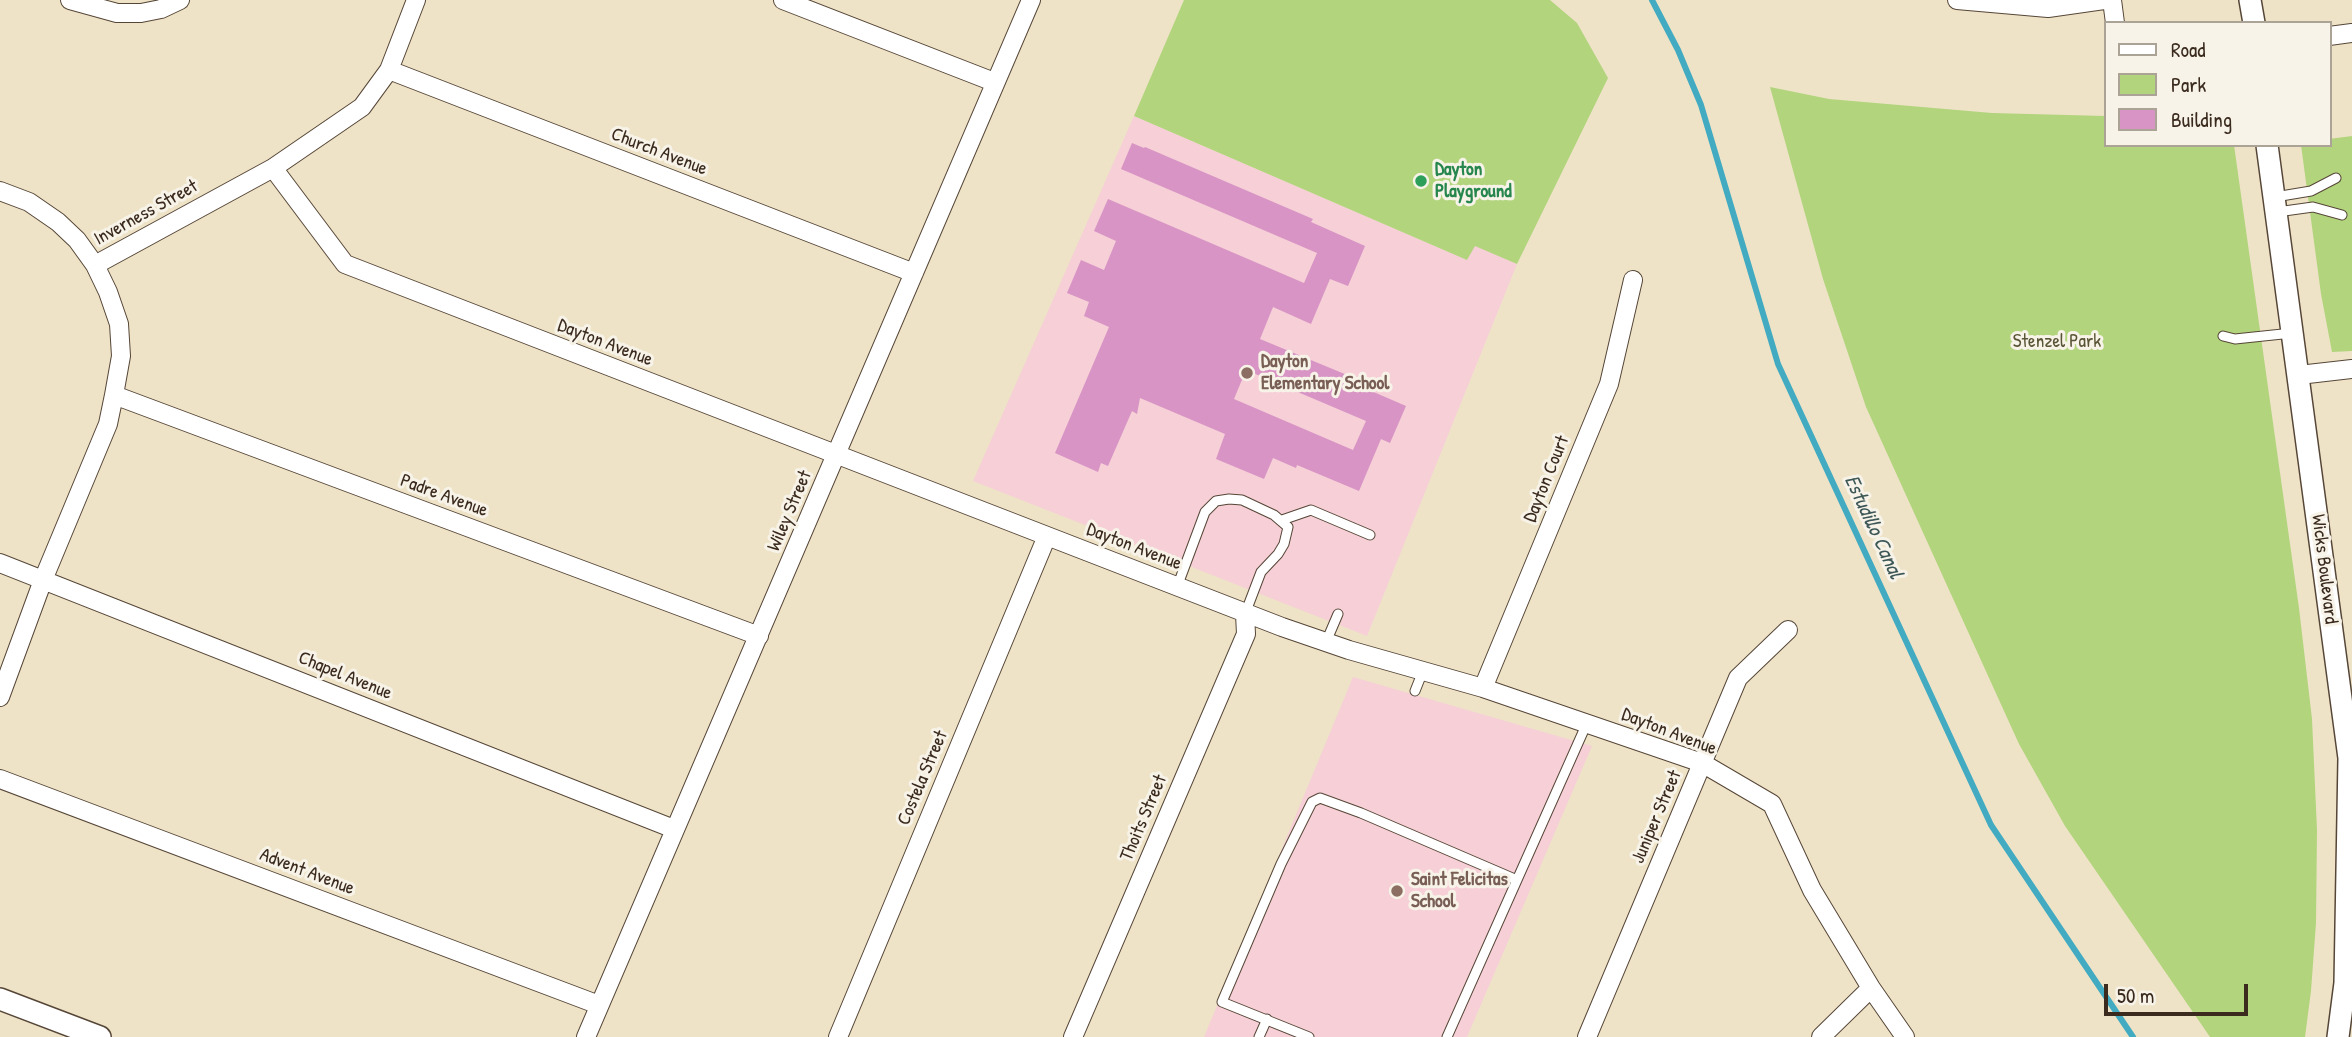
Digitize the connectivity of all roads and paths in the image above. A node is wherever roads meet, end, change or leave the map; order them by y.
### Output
1 (70, 0) edge
2 (180, 0) edge
3 (416, 0) edge
4 (783, 0) edge
5 (1031, 0) edge
6 (1957, 0) edge
7 (2104, 0) edge
8 (2112, 0) edge
9 (2250, 0) edge
10 (2115, 21) edge
11 (2254, 21) edge
12 (2352, 33) edge
13 (2331, 36) edge
14 (389, 70) junction
15 (994, 82) junction
16 (2267, 147) edge
17 (273, 168) junction
18 (2336, 178) dead end
19 (0, 191) edge
20 (2275, 205) junction
21 (2342, 215) dead end
22 (95, 265) junction
23 (914, 273) junction
24 (1633, 280) dead end
25 (2291, 333) junction
26 (2223, 336) dead end
27 (2352, 369) edge
28 (2299, 374) junction
29 (114, 396) junction
30 (837, 455) junction
31 (1282, 520) junction
32 (1370, 535) dead end
33 (1047, 536) junction
34 (0, 563) edge
35 (44, 580) junction
36 (1177, 587) junction
37 (1245, 614) junction
38 (1338, 614) dead end
39 (1788, 630) dead end
40 (759, 636) junction
41 (1326, 642) junction
42 (1423, 671) junction
43 (1483, 688) junction
44 (1415, 691) dead end
45 (0, 697) edge
46 (1587, 723) junction
47 (1702, 763) junction
48 (0, 779) edge
49 (674, 829) junction
50 (1517, 880) junction
51 (1871, 989) junction
52 (0, 999) edge
53 (599, 1005) junction
54 (1267, 1019) junction
55 (100, 1037) edge
56 (586, 1037) edge
57 (838, 1037) edge
58 (1073, 1037) edge
59 (1259, 1037) edge
60 (1309, 1037) edge
61 (1447, 1037) edge
62 (1587, 1037) edge
63 (1821, 1037) edge
64 (1905, 1037) edge
65 (2338, 1037) edge

1 - 2 street
3 - 14 street, Inverness Street
4 - 15 street
5 - 15 street, Wiley Street
6 - 7 street
8 - 10 street
9 - 11 street
12 - 13 street
14 - 17 street, Inverness Street
14 - 23 street, Church Avenue
15 - 23 street, Wiley Street
16 - 20 street, Wicks Boulevard
17 - 22 street, Inverness Street
17 - 30 street, Dayton Avenue
18 - 20 lane
19 - 22 street
20 - 21 lane
20 - 25 street, Wicks Boulevard
22 - 29 street, Inverness Street
23 - 30 street, Wiley Street
24 - 43 street, Dayton Court
25 - 26 lane
25 - 28 street, Wicks Boulevard
27 - 28 street
28 - 65 street, Wicks Boulevard
29 - 35 street, Inverness Street
29 - 40 street, Padre Avenue
30 - 33 street, Dayton Avenue
30 - 40 street, Wiley Street
31 - 32 lane
31 - 36 lane
31 - 37 lane
33 - 36 street, Dayton Avenue
33 - 57 street, Costela Street
34 - 35 street, Chapel Avenue
35 - 45 street, Inverness Street
35 - 49 street, Chapel Avenue
36 - 37 street, Dayton Avenue
37 - 41 street, Dayton Avenue
37 - 58 street, Thoits Street
38 - 41 lane
39 - 47 street, Juniper Street
40 - 49 street, Wiley Street
41 - 42 street, Dayton Avenue
42 - 43 street, Dayton Avenue
42 - 44 lane
43 - 46 street, Dayton Avenue
46 - 47 street, Dayton Avenue
46 - 50 lane
47 - 51 street, Dayton Avenue
47 - 62 street, Juniper Street
48 - 53 street, Advent Avenue
49 - 53 street, Wiley Street
50 - 54 lane
50 - 61 lane
51 - 63 street
51 - 64 street, Dayton Avenue
52 - 55 street
53 - 56 street, Wiley Street
54 - 59 lane
54 - 60 lane

